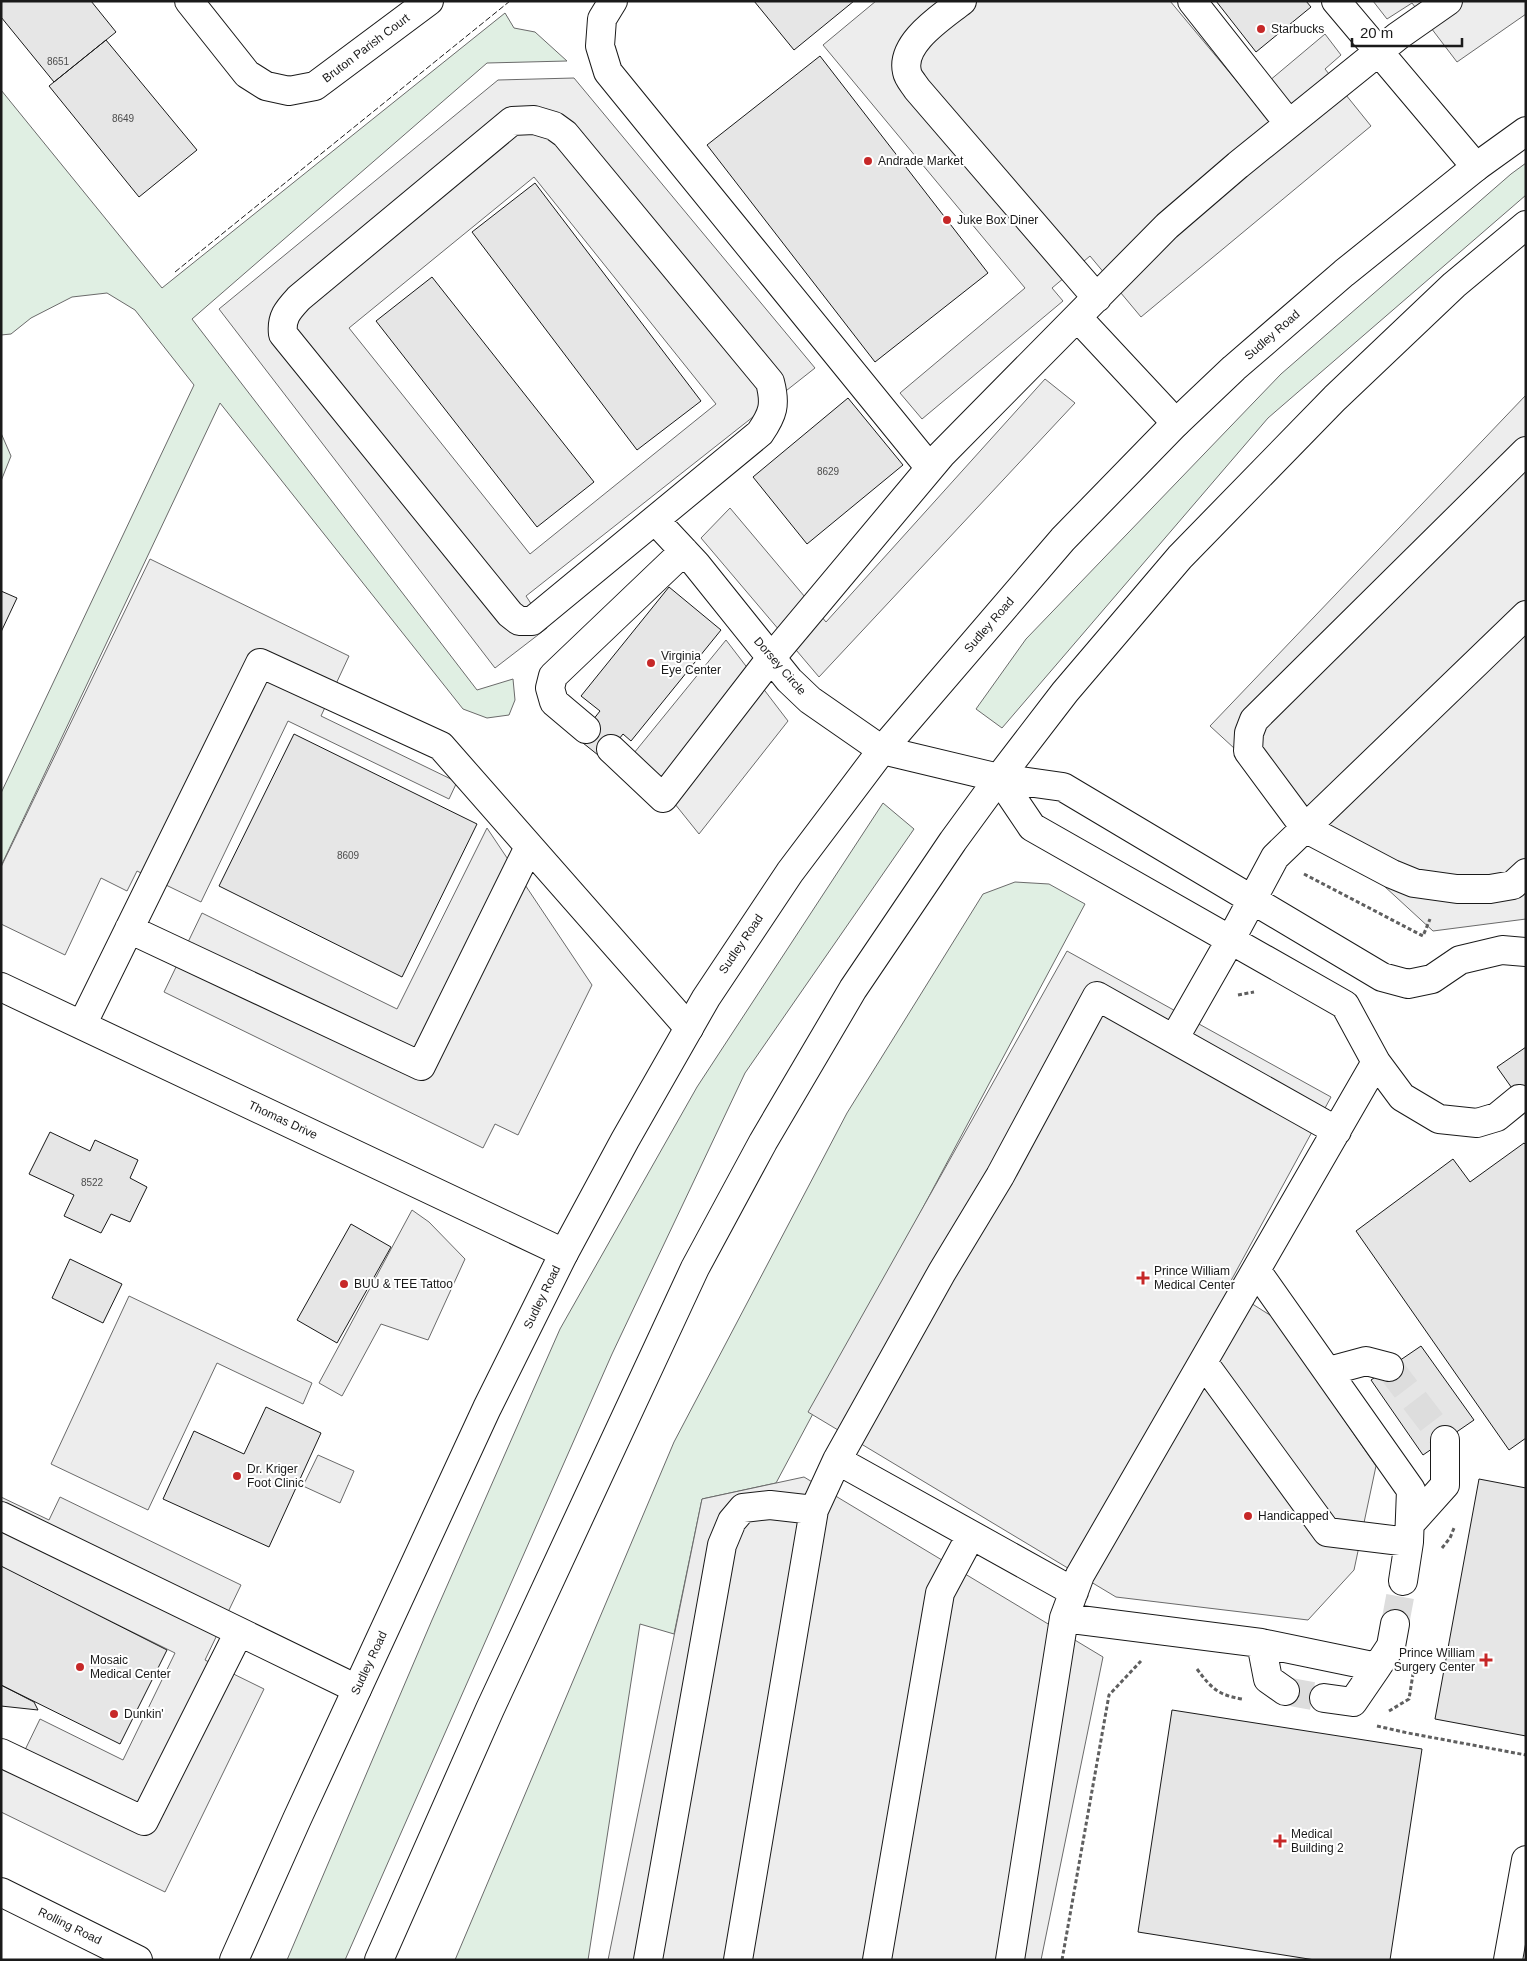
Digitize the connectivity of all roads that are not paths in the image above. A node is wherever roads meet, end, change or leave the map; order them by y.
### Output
1 (189, 1) edge
2 (429, 1) edge
3 (613, 1) edge
4 (962, 1) edge
5 (1192, 1) edge
6 (1336, 1) edge
7 (1448, 1) edge
8 (1378, 52) junction
9 (1289, 124) junction
10 (1526, 131) edge
11 (1476, 166) junction
12 (1526, 225) edge
13 (1097, 298) junction
14 (1078, 318) junction
15 (1176, 423) junction
16 (1526, 451) edge
17 (930, 468) junction
18 (655, 520) junction
19 (684, 551) junction
20 (1526, 615) edge
21 (771, 658) junction
22 (586, 729) dead end
23 (611, 749) dead end
24 (882, 750) junction
25 (999, 778) junction
26 (1305, 828) junction
27 (530, 847) junction
28 (1526, 873) edge
29 (1252, 901) junction
30 (129, 929) junction
31 (1231, 939) junction
32 (1526, 952) edge
33 (1, 987) edge
34 (82, 1025) junction
35 (689, 1028) junction
36 (1174, 1039) junction
37 (1376, 1062) junction
38 (1520, 1099) dead end
39 (1337, 1131) junction
40 (564, 1254) junction
41 (1256, 1270) junction
42 (1203, 1362) junction
43 (1389, 1368) tunnel mouth
44 (1329, 1371) junction
45 (1445, 1440) tunnel mouth
46 (836, 1460) junction
47 (814, 1510) junction
48 (1, 1516) edge
49 (1410, 1533) junction
50 (971, 1535) junction
51 (1403, 1580) tunnel mouth
52 (1074, 1592) junction
53 (1064, 1618) junction
54 (1394, 1624) tunnel mouth
55 (239, 1632) junction
56 (1261, 1644) junction
57 (1377, 1667) junction
58 (357, 1689) junction
59 (1285, 1691) tunnel mouth
60 (1324, 1698) tunnel mouth
61 (1, 1753) edge
62 (1526, 1860) edge
63 (1, 1892) edge
64 (138, 1960) edge
65 (234, 1960) edge
66 (379, 1960) edge
67 (648, 1960) edge
68 (738, 1960) edge
69 (877, 1960) edge
70 (1010, 1960) edge
71 (1508, 1960) edge

1 - 2 main road, Bruton Parish Court
3 - 17 main road
4 - 13 main road
5 - 9 main road
6 - 8 main road
7 - 8 main road
8 - 9 main road
8 - 11 main road
9 - 13 main road
10 - 11 main road, Sudley Road
11 - 15 main road, Sudley Road
12 - 25 main road
13 - 14 main road
14 - 15 main road
14 - 17 main road
15 - 24 main road, Sudley Road
16 - 26 main road
17 - 21 main road
18 - 18 main road
18 - 19 main road, Dorsey Circle
19 - 21 main road, Dorsey Circle
19 - 22 main road
20 - 26 main road
21 - 23 main road
21 - 24 main road, Dorsey Circle
24 - 25 main road, Dorsey Circle
24 - 35 main road, Sudley Road
25 - 29 main road, Dorsey Circle
25 - 31 main road
25 - 66 main road
26 - 28 main road
26 - 29 main road
27 - 30 main road
27 - 30 main road
27 - 35 main road
29 - 31 main road
29 - 32 main road, Dorsey Circle
30 - 34 main road
31 - 36 main road
31 - 37 main road
33 - 34 main road, Thomas Drive
34 - 40 main road, Thomas Drive
35 - 40 main road, Sudley Road
36 - 39 main road
36 - 46 main road
37 - 38 main road
37 - 39 main road
39 - 41 main road
40 - 58 main road, Sudley Road
41 - 42 main road
41 - 44 main road
42 - 49 main road
42 - 52 main road
43 - 44 main road
44 - 49 main road
45 - 49 main road
46 - 47 main road
46 - 50 main road
47 - 67 main road
47 - 68 main road
48 - 55 main road
49 - 51 main road
50 - 52 main road
50 - 69 main road
52 - 53 main road
53 - 56 main road
53 - 70 main road
54 - 57 main road
55 - 58 main road
55 - 61 main road
56 - 57 main road
56 - 59 main road
57 - 60 main road
58 - 65 main road, Sudley Road
62 - 71 main road
63 - 64 main road, Rolling Road

